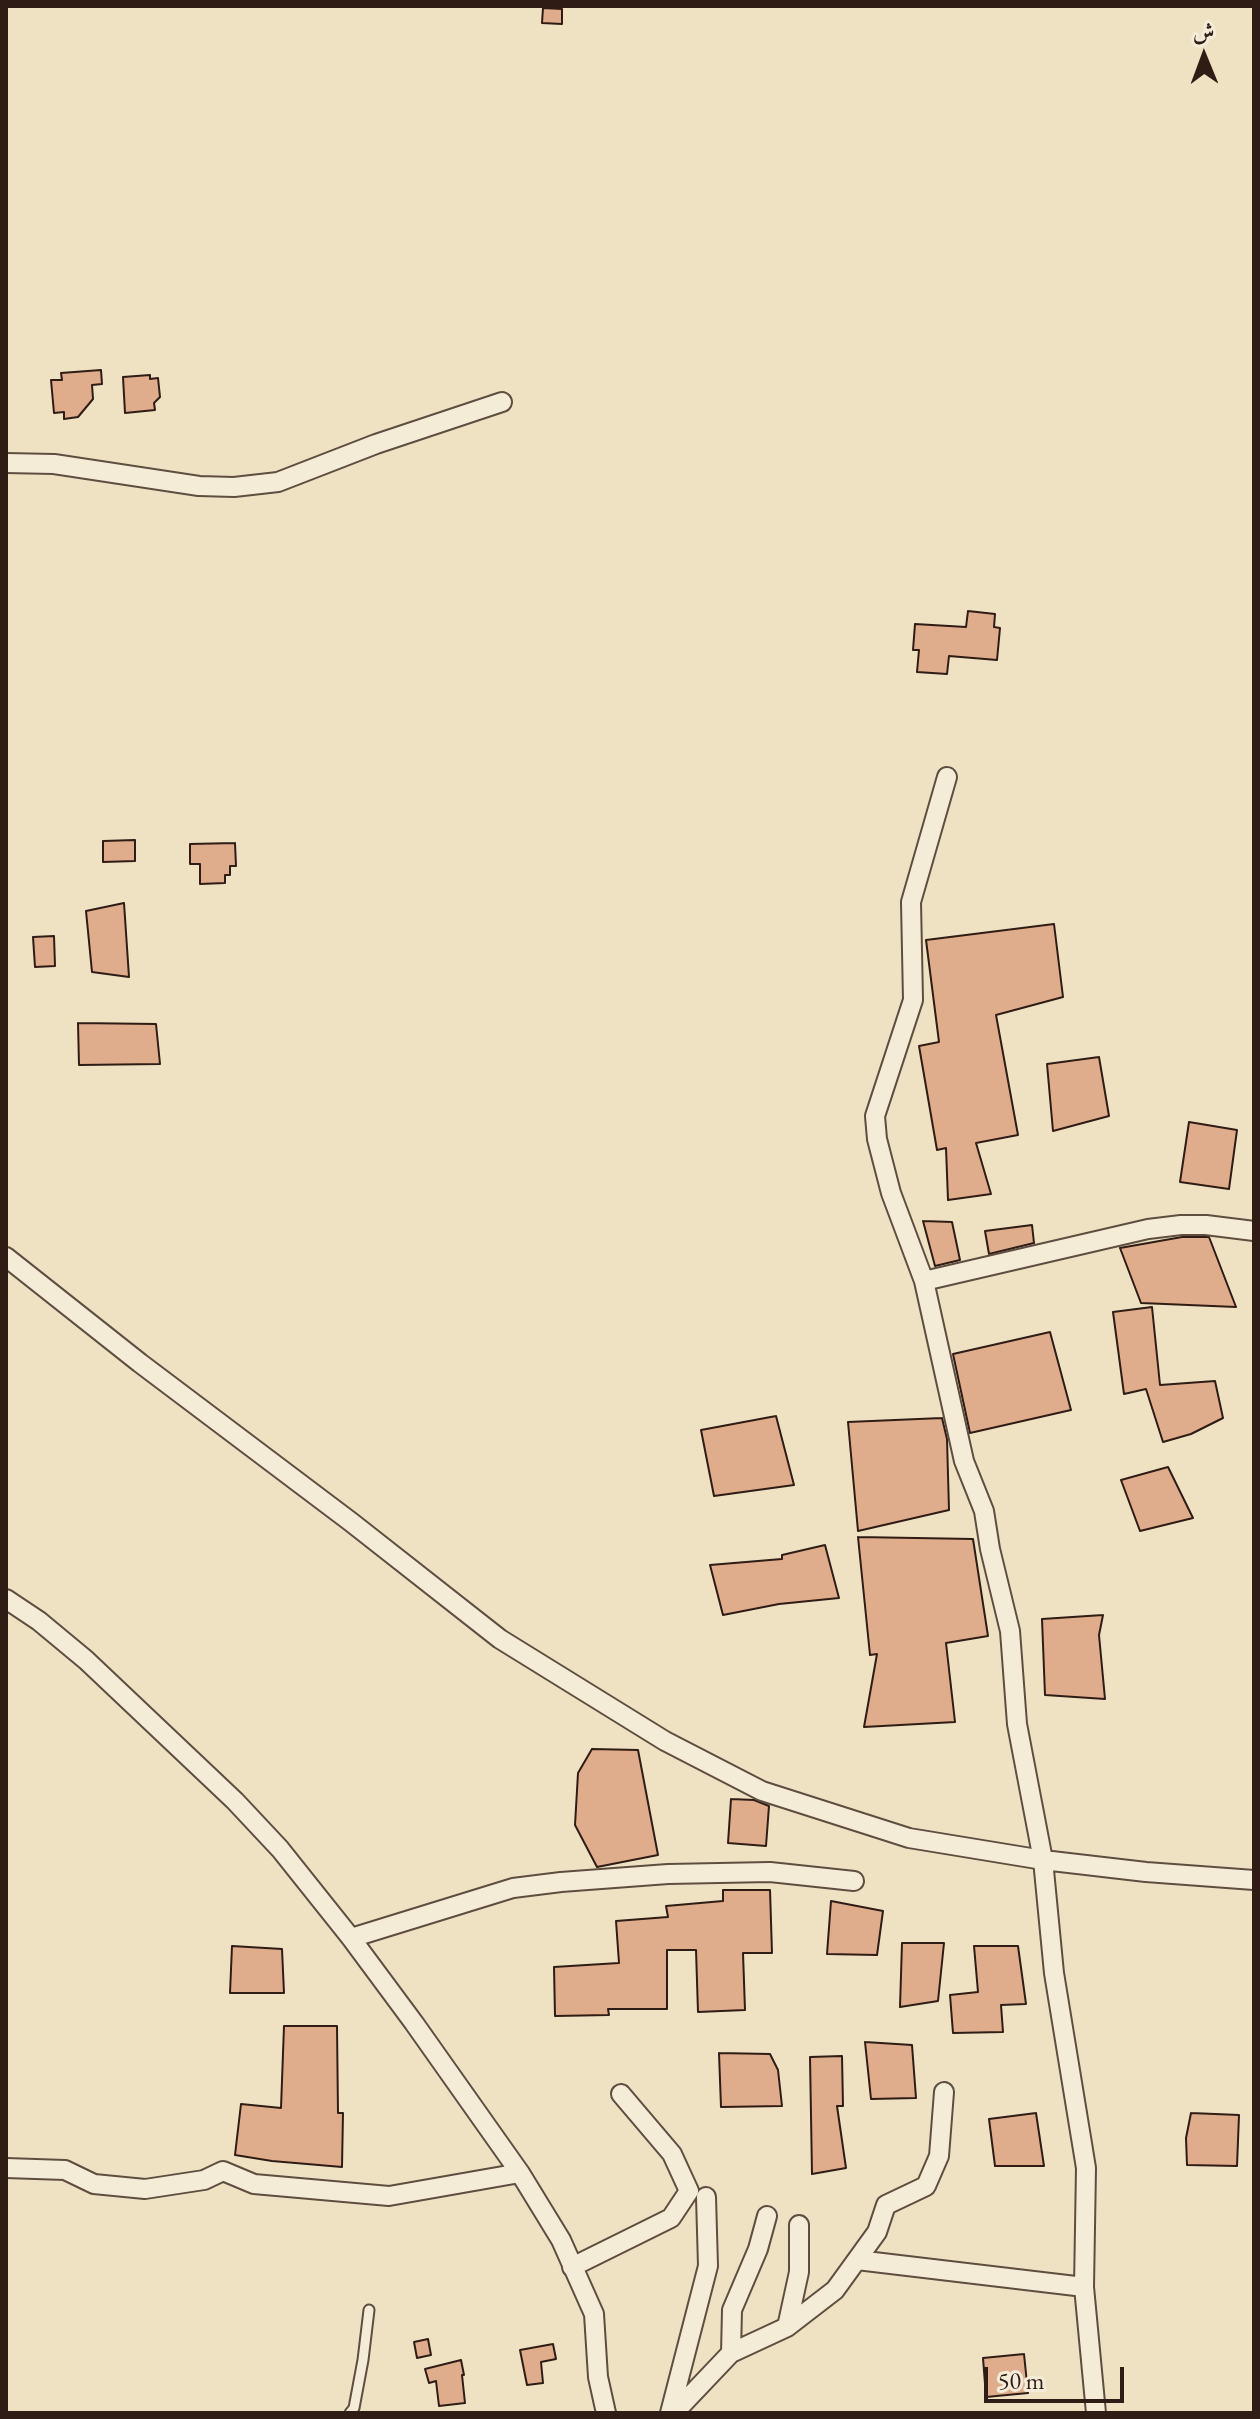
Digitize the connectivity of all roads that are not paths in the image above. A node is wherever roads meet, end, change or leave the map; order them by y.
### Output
1 (502, 402) dead end
2 (6, 463) edge
3 (947, 777) dead end
4 (1254, 1231) edge
5 (6, 1257) edge
6 (924, 1281) junction
7 (6, 1599) edge
8 (1043, 1860) junction
9 (1254, 1880) edge
10 (854, 1881) dead end
11 (351, 1938) junction
12 (944, 2092) dead end
13 (621, 2094) dead end
14 (6, 2168) edge
15 (520, 2173) junction
16 (706, 2197) dead end
17 (767, 2216) dead end
18 (799, 2225) dead end
19 (857, 2260) junction
20 (572, 2267) junction
21 (1084, 2287) junction
22 (369, 2310) dead end
23 (787, 2327) junction
24 (731, 2353) junction
25 (350, 2413) edge
26 (606, 2413) edge
27 (672, 2413) edge
28 (1096, 2413) edge

1 - 2 street
3 - 6 street
4 - 6 street
5 - 8 street
6 - 8 street
7 - 11 street
8 - 9 street
8 - 21 street
10 - 11 street
11 - 15 street
12 - 19 street
13 - 20 street
14 - 15 street
15 - 20 street
16 - 27 street
17 - 24 street
18 - 23 street
19 - 21 street
19 - 23 street
20 - 26 street
21 - 28 street
22 - 25 lane
23 - 24 street
24 - 27 street

